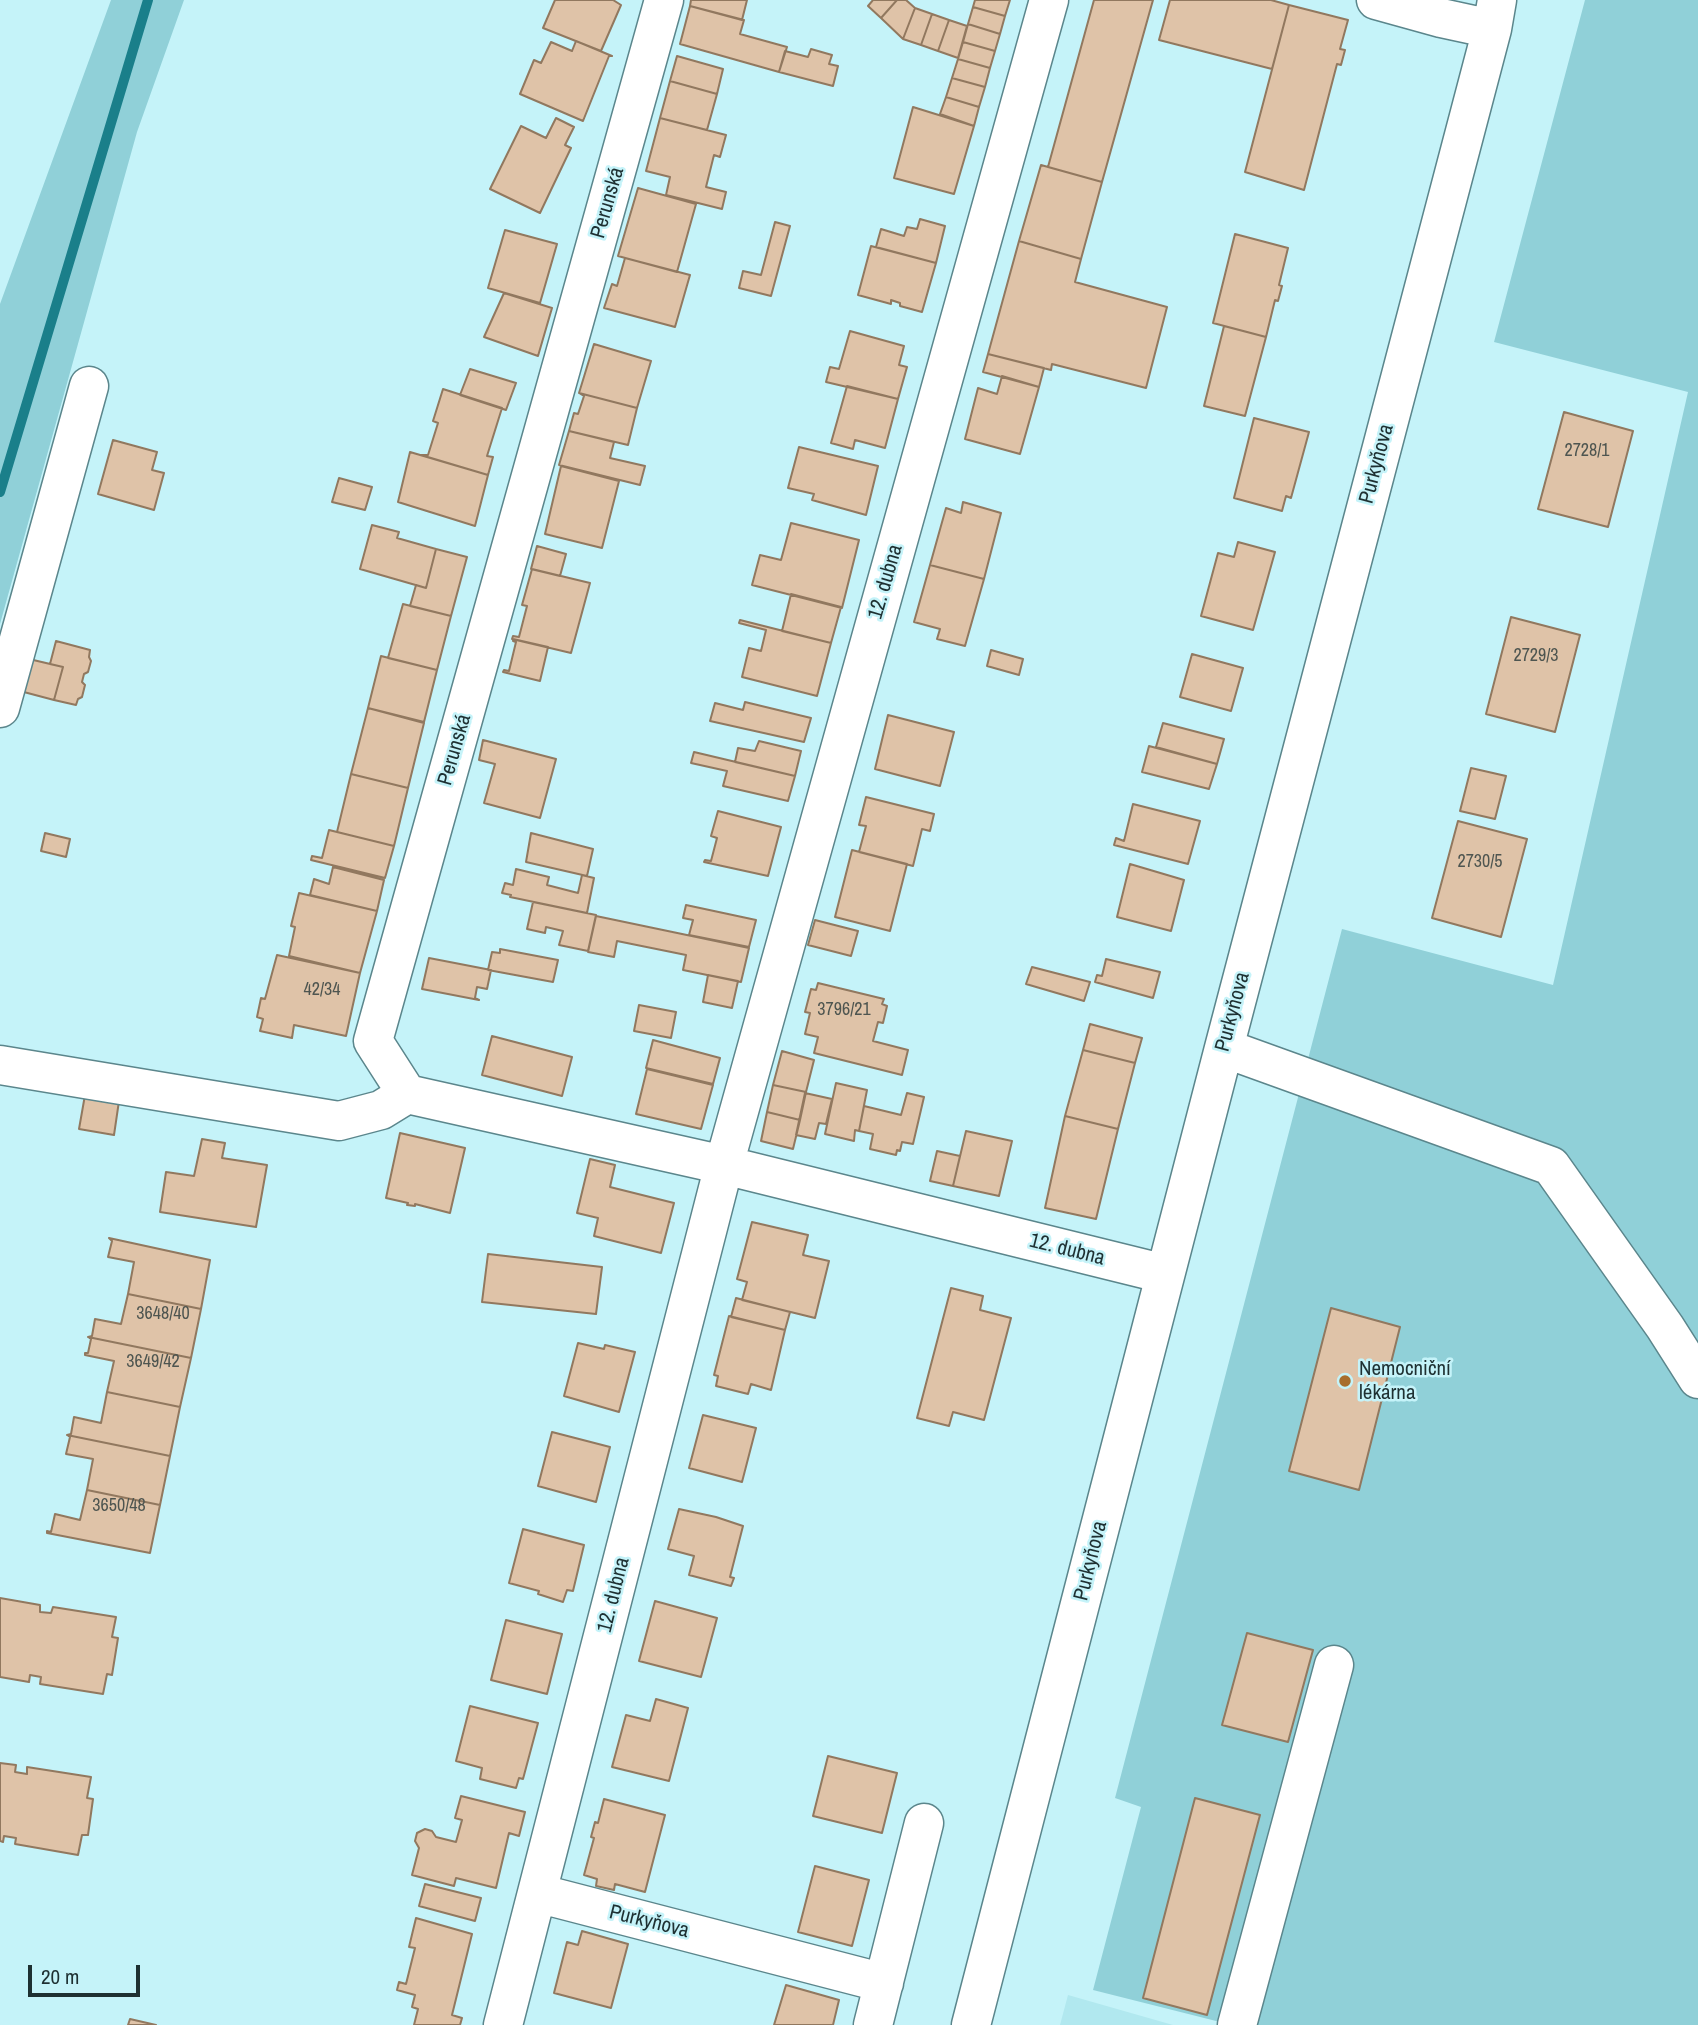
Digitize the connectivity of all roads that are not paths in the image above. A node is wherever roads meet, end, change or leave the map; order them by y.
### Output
1 (664, 0) edge
2 (1049, 0) edge
3 (1376, 0) edge
4 (1495, 14) edge
5 (89, 386) dead end
6 (0, 708) edge
7 (1223, 1048) junction
8 (1, 1072) edge
9 (407, 1094) junction
10 (724, 1164) junction
11 (1165, 1274) junction
12 (1698, 1379) edge
13 (1334, 1665) dead end
14 (924, 1823) dead end
15 (537, 1893) junction
16 (884, 1983) junction
17 (503, 2025) edge
18 (873, 2025) edge
19 (971, 2025) edge
20 (1237, 2025) edge

1 - 9 street, Perunská
2 - 10 street, 12. dubna
3 - 4 street
4 - 7 street, Purkyňova
5 - 6 street
7 - 11 street, Purkyňova
7 - 12 street
8 - 9 street
9 - 10 street, 12. dubna
10 - 11 street, 12. dubna
10 - 15 street, 12. dubna
11 - 19 street, Purkyňova
13 - 20 street
14 - 16 street
15 - 16 street, Purkyňova
15 - 17 street, 12. dubna
16 - 18 street

